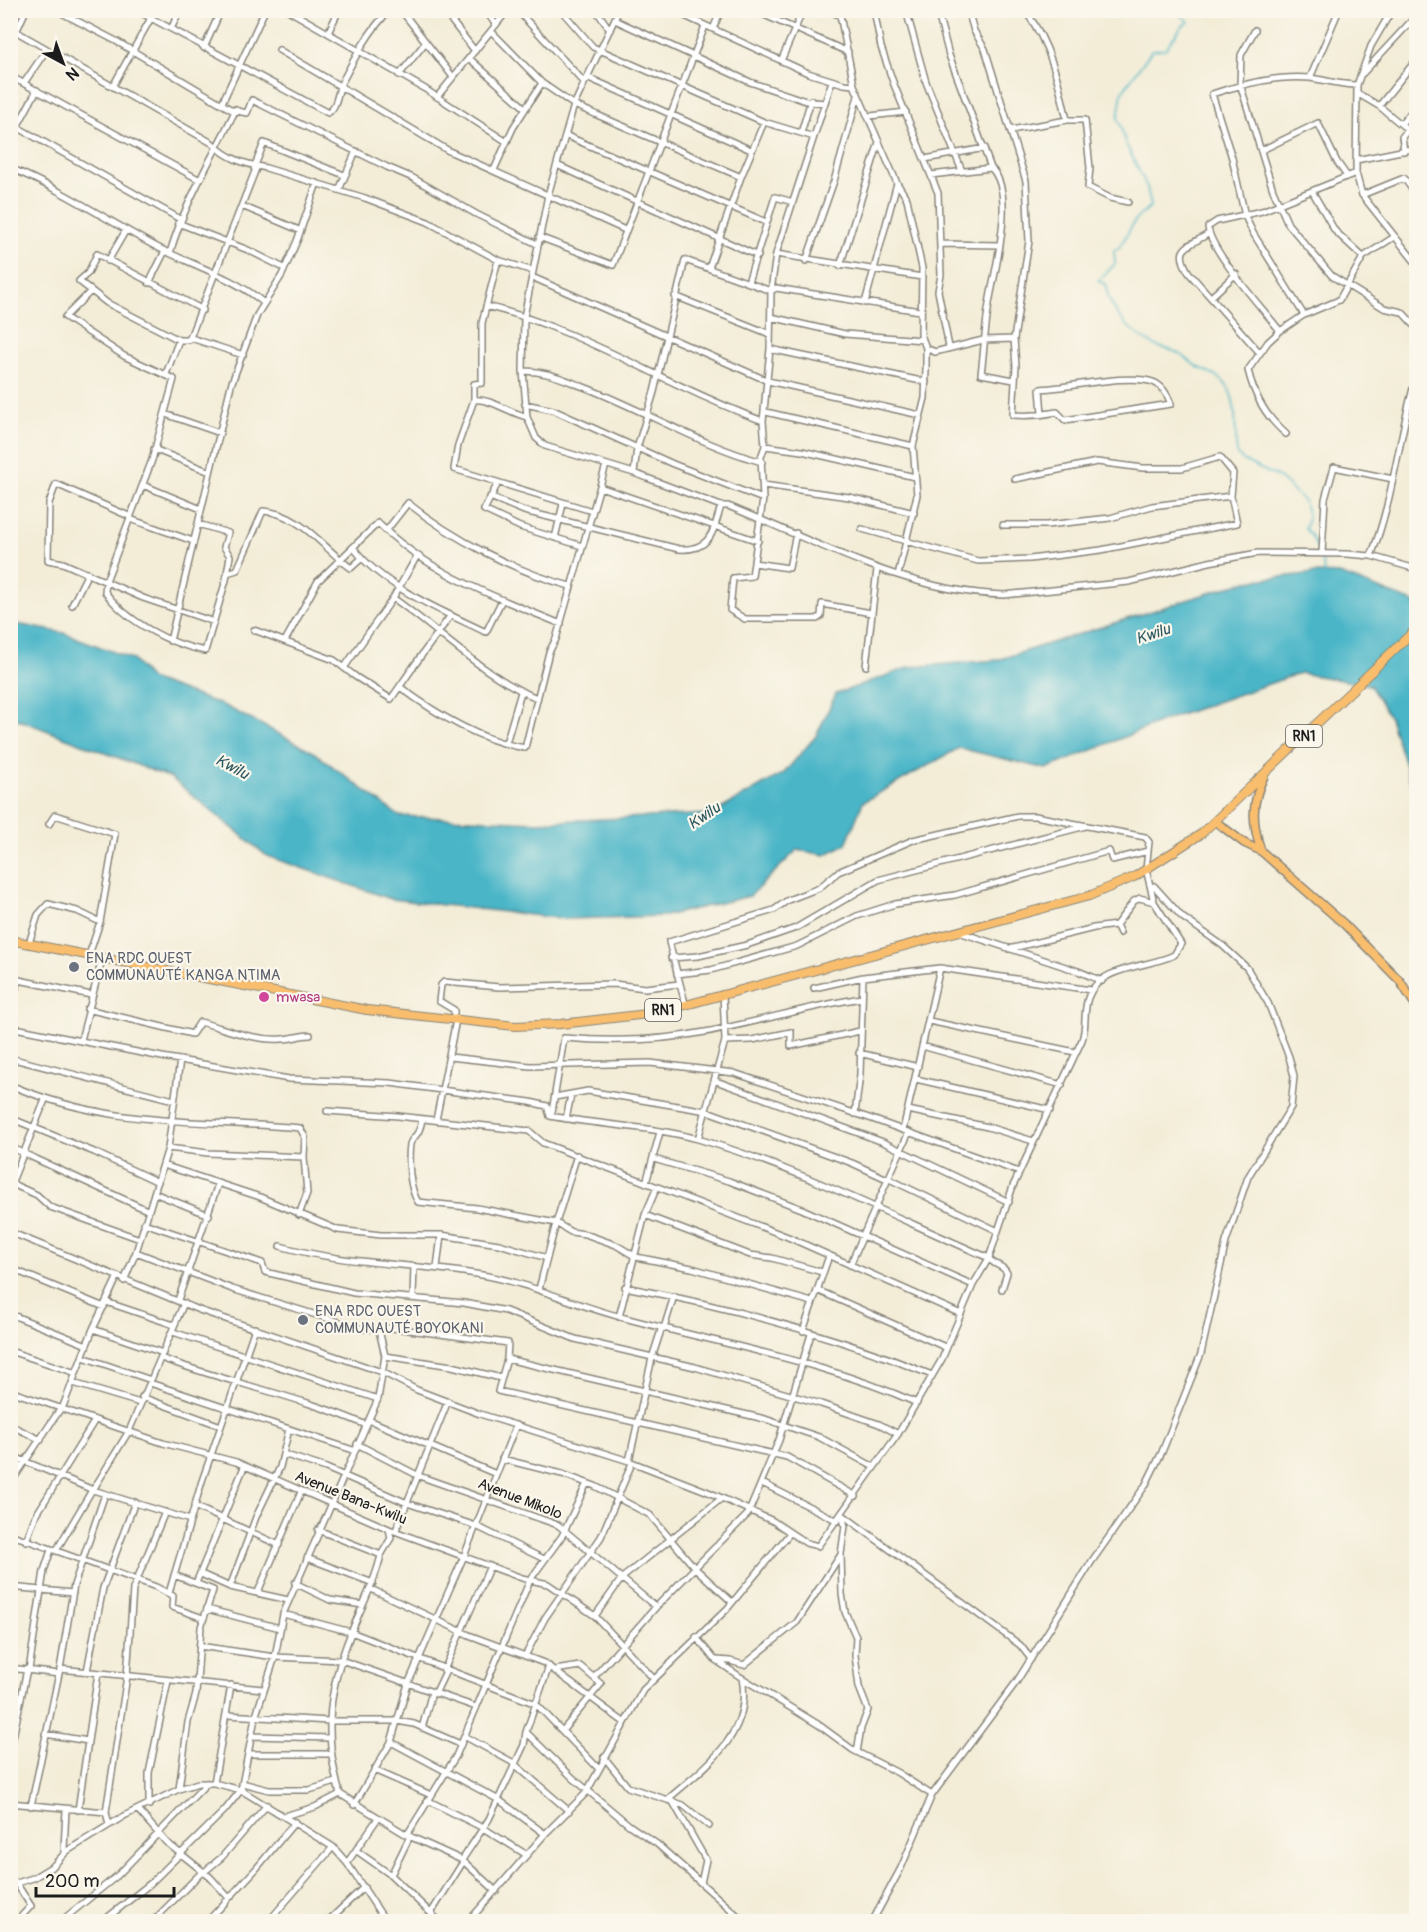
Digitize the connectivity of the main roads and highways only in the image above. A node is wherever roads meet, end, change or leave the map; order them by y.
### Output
1 (1416, 629) edge
2 (1265, 773) junction
3 (1215, 820) junction
4 (1261, 851) junction
5 (10, 940) edge
6 (1416, 1006) edge

1 - 2 highway, RN1
2 - 3 highway, RN1
2 - 4 main road
3 - 4 main road
3 - 5 highway, RN1
4 - 6 main road

